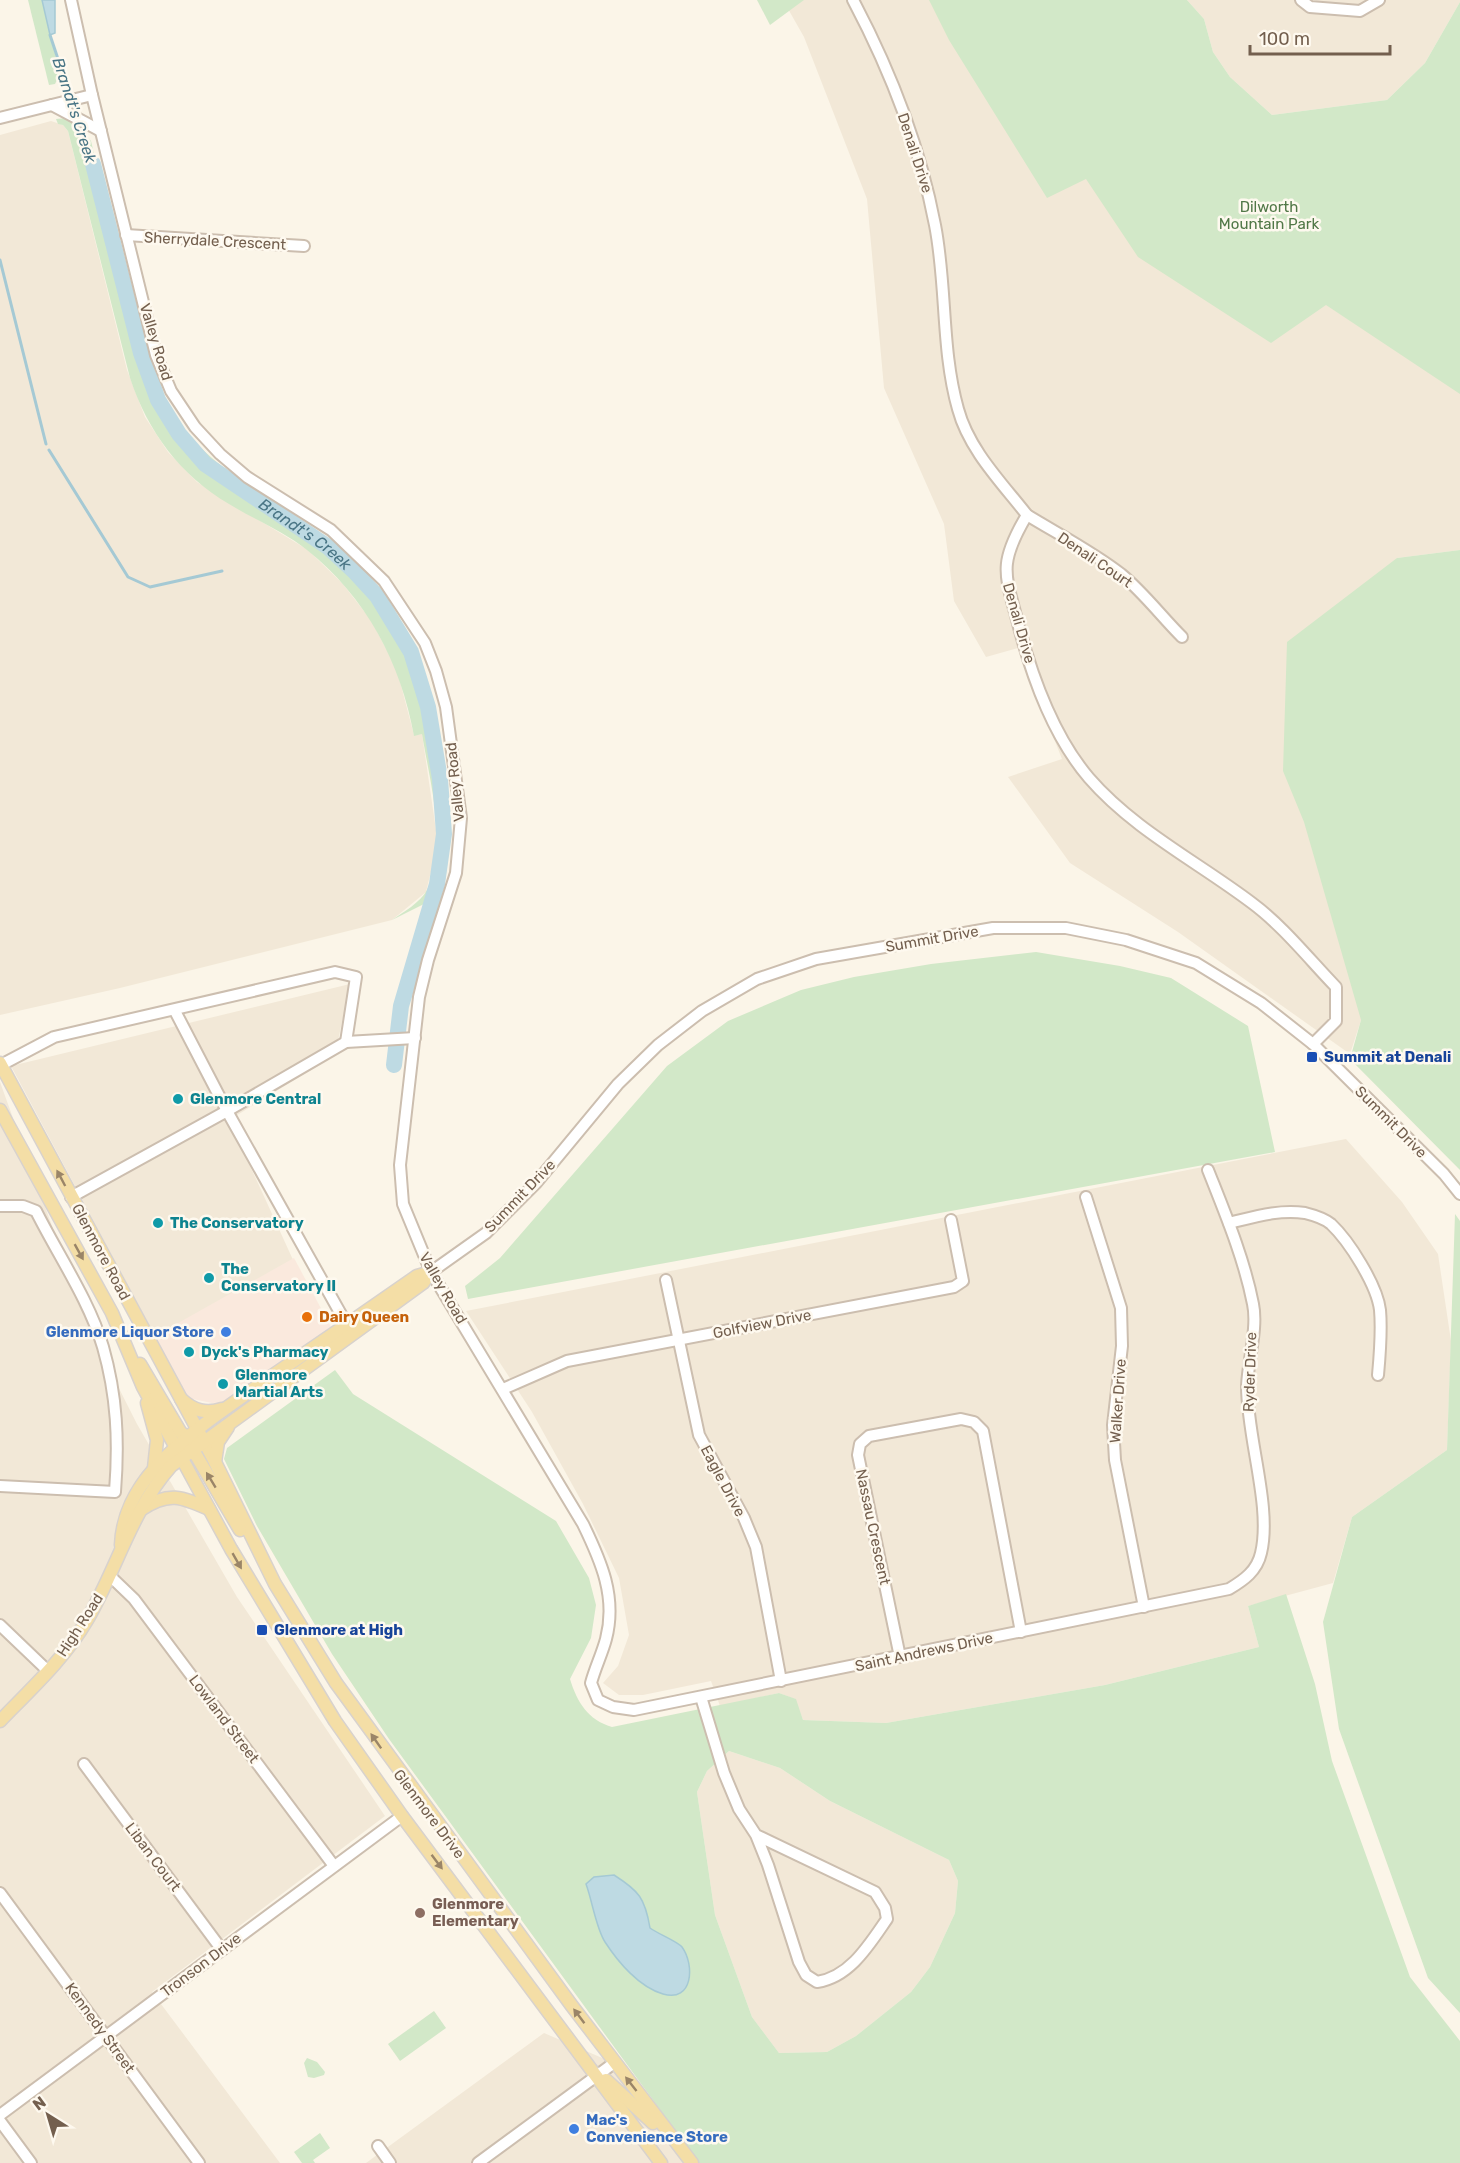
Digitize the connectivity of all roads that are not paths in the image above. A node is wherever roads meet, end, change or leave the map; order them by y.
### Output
1 (71, 0) edge
2 (853, 0) edge
3 (1301, 0) edge
4 (1379, 0) edge
5 (92, 95) junction
6 (52, 105) junction
7 (0, 118) edge
8 (101, 131) junction
9 (126, 235) junction
10 (304, 246) dead end
11 (1028, 515) junction
12 (1182, 636) dead end
13 (175, 1011) junction
14 (415, 1038) junction
15 (346, 1042) junction
16 (1313, 1044) junction
17 (0, 1067) edge
18 (0, 1110) edge
19 (227, 1111) junction
20 (1208, 1170) dead end
21 (1460, 1194) edge
22 (71, 1197) junction
23 (1086, 1197) dead end
24 (3, 1205) edge
25 (951, 1220) dead end
26 (1229, 1223) junction
27 (431, 1272) junction
28 (666, 1280) dead end
29 (112, 1313) junction
30 (347, 1325) junction
31 (680, 1340) junction
32 (1378, 1375) dead end
33 (143, 1387) junction
34 (503, 1389) junction
35 (178, 1396) junction
36 (227, 1407) junction
37 (234, 1419) junction
38 (190, 1444) junction
39 (215, 1462) junction
40 (154, 1469) junction
41 (0, 1486) edge
42 (210, 1509) junction
43 (139, 1511) junction
44 (121, 1546) junction
45 (110, 1576) junction
46 (1248, 1577) joint
47 (275, 1584) junction
48 (1144, 1607) junction
49 (0, 1625) edge
50 (1021, 1632) junction
51 (900, 1657) junction
52 (48, 1671) junction
53 (781, 1681) junction
54 (701, 1697) junction
55 (598, 1700) joint
56 (0, 1721) edge
57 (84, 1764) dead end
58 (402, 1816) junction
59 (756, 1835) junction
60 (334, 1866) junction
61 (0, 1893) edge
62 (222, 1950) junction
63 (106, 2036) junction
64 (614, 2063) junction
65 (597, 2075) junction
66 (0, 2115) edge
67 (0, 2121) edge
68 (378, 2146) dead end
69 (31, 2163) edge
70 (199, 2163) edge
71 (390, 2163) edge
72 (478, 2163) edge
73 (661, 2163) edge
74 (692, 2163) edge

1 - 5 street, Valley Road
2 - 11 street, Denali Drive
3 - 4 street
5 - 6 street
5 - 8 street, Valley Road
6 - 7 street
6 - 8 street
8 - 9 street, Valley Road
9 - 10 street, Sherrydale Crescent
9 - 14 street, Valley Road
11 - 12 street, Denali Court
11 - 16 street, Denali Drive
13 - 15 street
13 - 17 street
13 - 19 street
14 - 15 street
14 - 27 street, Valley Road
15 - 19 street
16 - 21 street, Summit Drive
16 - 27 street, Summit Drive
22 -> 17 main road, Glenmore Road
18 -> 29 main road, Glenmore Road
19 - 22 street
19 - 30 street
20 - 26 street, Ryder Drive
22 - 35 main road, Glenmore Road
23 - 48 street, Walker Drive
24 - 41 street
25 - 31 street, Golfview Drive
26 - 32 street
26 - 46 street, Ryder Drive
27 - 30 main road, Summit Drive
27 - 34 street, Valley Road
27 - 37 main road, Summit Drive
28 - 31 street, Eagle Drive
29 - 33 main road, Glenmore Road
29 - 38 main road
30 - 36 main road, Summit Drive
31 - 34 street, Golfview Drive
31 - 53 street, Eagle Drive
33 - 38 main road, Glenmore Road
33 - 40 main road
34 - 55 street, Valley Road
35 - 36 main road
35 - 38 main road, Glenmore Road
36 - 38 main road, Summit Drive
37 - 38 main road, Summit Drive
37 - 39 main road
38 - 39 main road, Glenmore Drive
38 - 40 main road, High Road
38 - 42 main road, Glenmore Drive
38 - 43 main road, High Road
47 -> 38 main road
39 - 47 main road, Glenmore Drive
40 - 44 main road, High Road
42 - 43 main road
42 -> 58 main road, Glenmore Drive
43 - 44 main road, High Road
44 - 45 main road, High Road
45 - 52 main road, High Road
45 - 60 street, Lowland Street
46 - 48 street, Saint Andrews Drive
64 -> 47 main road, Glenmore Drive
48 - 50 street, Saint Andrews Drive
49 - 52 street
50 - 51 street, Saint Andrews Drive
50 - 51 street, Nassau Crescent
51 - 53 street, Saint Andrews Drive
52 - 56 main road, High Road
53 - 54 street, Saint Andrews Drive
54 - 55 street, Saint Andrews Drive
54 - 59 street
57 - 62 street, Liban Court
58 - 60 street, Tronson Drive
58 -> 65 main road, Glenmore Drive
59 - 59 street
60 - 62 street, Tronson Drive
61 - 63 street, Kennedy Street
62 - 63 street, Tronson Drive
63 - 66 street, Tronson Drive
63 - 70 street, Kennedy Street
64 - 65 street
74 -> 64 main road, Glenmore Drive
65 - 72 street
65 - 73 main road, Glenmore Drive
65 - 74 main road
67 - 69 street
68 - 71 street

